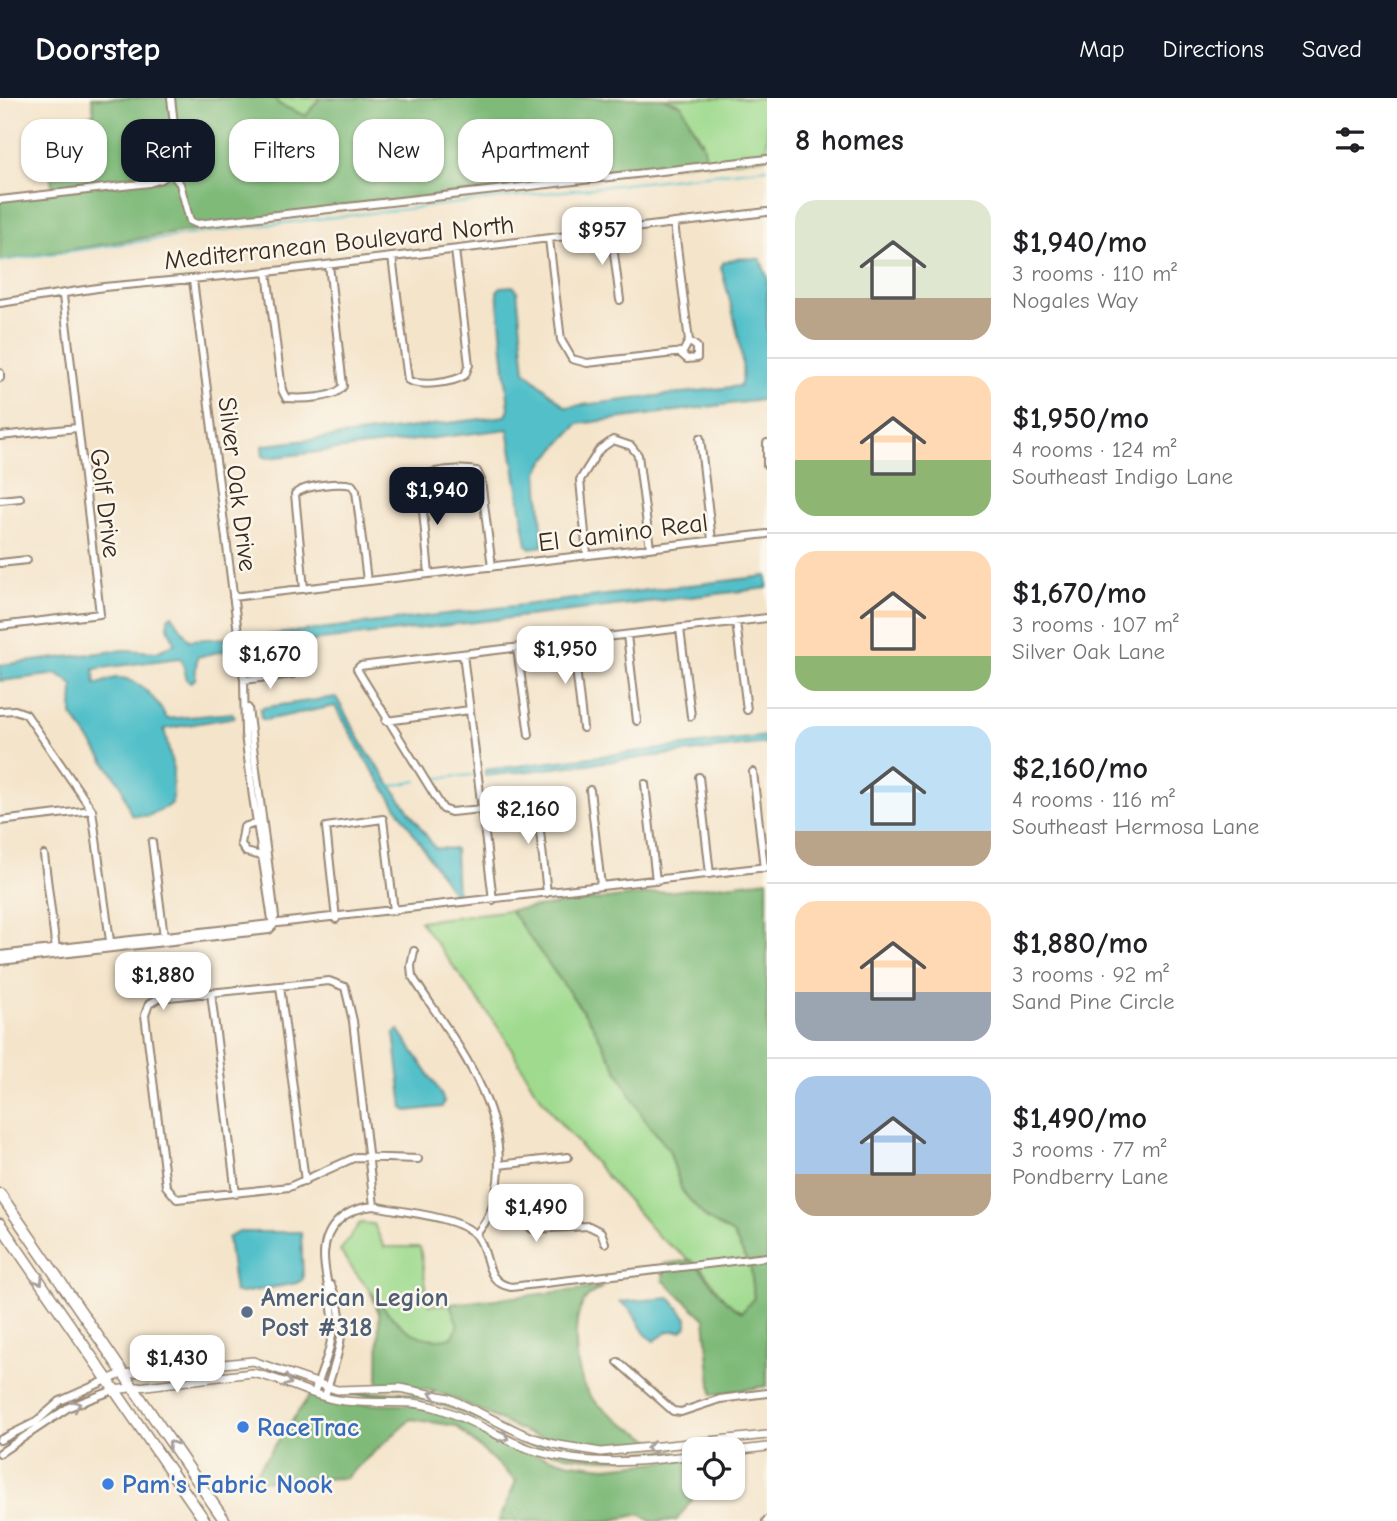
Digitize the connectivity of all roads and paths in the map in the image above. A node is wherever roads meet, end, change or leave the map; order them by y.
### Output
1 (172, 98) edge
2 (174, 119) edge
3 (767, 159) edge
4 (152, 182) edge
5 (178, 182) edge
6 (0, 200) edge
7 (767, 212) edge
8 (674, 223) junction
9 (611, 230) junction
10 (549, 239) junction
11 (455, 250) junction
12 (392, 257) junction
13 (329, 265) junction
14 (267, 272) junction
15 (193, 279) junction
16 (63, 296) junction
17 (620, 300) dead end
18 (0, 303) edge
19 (689, 341) junction
20 (680, 352) junction
21 (77, 428) junction
22 (0, 436) edge
23 (700, 438) dead end
24 (767, 443) edge
25 (767, 466) edge
26 (20, 498) dead end
27 (0, 500) edge
28 (767, 534) edge
29 (712, 540) junction
30 (650, 548) junction
31 (587, 555) junction
32 (27, 560) dead end
33 (0, 563) edge
34 (492, 567) junction
35 (429, 573) junction
36 (367, 581) junction
37 (304, 589) junction
38 (233, 597) junction
39 (767, 618) edge
40 (736, 622) junction
41 (0, 626) edge
42 (680, 629) junction
43 (627, 635) junction
44 (573, 642) junction
45 (517, 648) junction
46 (463, 654) junction
47 (293, 674) dead end
48 (244, 680) junction
49 (470, 710) junction
50 (747, 710) dead end
51 (0, 711) edge
52 (691, 716) dead end
53 (386, 721) junction
54 (637, 721) dead end
55 (583, 728) dead end
56 (529, 735) dead end
57 (753, 772) dead end
58 (699, 777) dead end
59 (645, 784) dead end
60 (590, 790) dead end
61 (536, 796) dead end
62 (482, 809) junction
63 (92, 810) junction
64 (0, 821) edge
65 (260, 821) junction
66 (152, 842) dead end
67 (44, 855) dead end
68 (265, 857) junction
69 (766, 867) edge
70 (710, 874) junction
71 (656, 881) junction
72 (601, 886) junction
73 (547, 894) junction
74 (493, 900) junction
75 (394, 911) junction
76 (336, 919) junction
77 (273, 923) junction
78 (164, 939) junction
79 (111, 945) junction
80 (0, 948) edge
81 (414, 951) dead end
82 (56, 952) junction
83 (1, 958) edge
84 (280, 986) junction
85 (211, 993) junction
86 (369, 1155) junction
87 (568, 1157) dead end
88 (418, 1159) dead end
89 (499, 1164) junction
90 (305, 1181) junction
91 (0, 1194) edge
92 (236, 1194) junction
93 (495, 1197) junction
94 (374, 1206) junction
95 (0, 1224) edge
96 (475, 1234) junction
97 (605, 1244) dead end
98 (767, 1257) edge
99 (326, 1270) junction
100 (618, 1362) dead end
101 (122, 1374) junction
102 (107, 1380) junction
103 (317, 1384) junction
104 (131, 1386) junction
105 (327, 1387) junction
106 (114, 1390) junction
107 (314, 1393) junction
108 (767, 1393) edge
109 (325, 1396) junction
110 (40, 1423) junction
111 (767, 1435) edge
112 (0, 1440) edge
113 (767, 1447) edge
114 (745, 1450) edge
115 (0, 1453) edge
116 (682, 1456) edge
117 (205, 1521) edge
118 (225, 1521) edge

1 - 2 street
3 - 5 street
4 - 6 street
7 - 8 street, Mediterranean Boulevard North
8 - 9 street, Mediterranean Boulevard North
8 - 19 street
9 - 10 street, Mediterranean Boulevard North
9 - 17 street
10 - 11 street, Mediterranean Boulevard North
10 - 20 street
11 - 12 street, Mediterranean Boulevard North
11 - 12 street
12 - 13 street, Mediterranean Boulevard North
13 - 14 street, Mediterranean Boulevard North
13 - 14 street
14 - 15 street, Mediterranean Boulevard North
15 - 16 street, Mediterranean Boulevard North
15 - 38 street, Silver Oak Drive
16 - 18 street, Mediterranean Boulevard North
16 - 21 street, Golf Drive
19 - 20 street
19 - 20 street
21 - 22 street
21 - 41 street, Golf Drive
23 - 29 street
24 - 25 street
26 - 27 street
28 - 29 street, El Camino Real
29 - 30 street, El Camino Real
30 - 31 street, El Camino Real
30 - 31 street
31 - 34 street, El Camino Real
32 - 33 street
34 - 35 street, El Camino Real
34 - 35 street
35 - 36 street, El Camino Real
36 - 37 street, El Camino Real
36 - 37 street
37 - 38 street, El Camino Real
38 - 48 street, Silver Oak Drive
39 - 40 street
40 - 42 street
40 - 50 street
42 - 43 street
42 - 52 street
43 - 44 street
43 - 54 street
44 - 45 street
44 - 55 street
45 - 46 street
45 - 56 street
46 - 49 street
46 - 53 street
47 - 48 street
48 - 65 street, Silver Oak Drive
49 - 53 street
49 - 62 street
51 - 63 street
53 - 62 street
57 - 69 street
58 - 70 street
59 - 71 street
60 - 72 street
61 - 73 street
62 - 74 street
63 - 64 street
63 - 79 street
65 - 68 street, Silver Oak Drive
65 - 68 street
66 - 78 street
67 - 82 street
68 - 77 street, Silver Oak Drive
69 - 70 street
70 - 71 street
71 - 72 street
72 - 73 street
73 - 74 street
74 - 75 street
75 - 76 street
75 - 76 street
76 - 77 street
77 - 78 street
78 - 79 street
79 - 82 street
80 - 83 street
81 - 89 street
82 - 83 street
84 - 85 street
84 - 86 street
84 - 90 street
85 - 92 street
85 - 92 street
86 - 88 street
86 - 90 street
86 - 94 street
87 - 89 street
89 - 93 street
90 - 92 street
91 - 101 main road
93 - 96 street
93 - 97 street
94 - 96 street
94 - 99 street
95 -> 102 main road
96 - 98 street
99 - 103 street
99 - 105 street
100 - 108 street
101 - 102 street
101 - 103 street
101 - 104 main road
102 - 106 main road
102 - 110 street
103 - 105 street
103 - 107 street
104 - 106 street
104 -> 107 street
118 -> 104 main road
105 - 109 street
111 -> 105 street
110 -> 106 street
106 - 117 main road
107 - 109 street
109 -> 116 street
110 - 112 street
110 - 115 street
113 - 114 street

